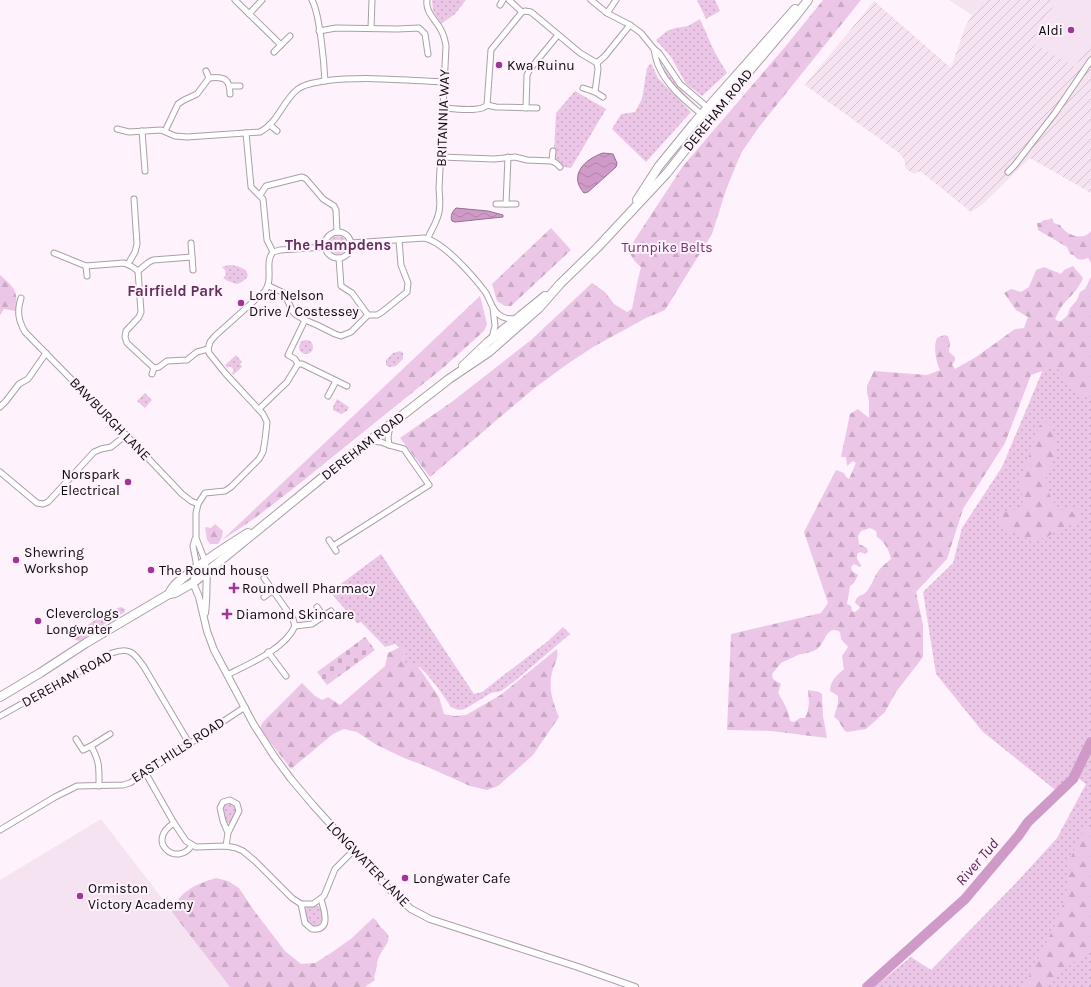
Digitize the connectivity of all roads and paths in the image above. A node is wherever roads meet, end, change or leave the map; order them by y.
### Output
1 (234, 0) edge
2 (262, 0) edge
3 (312, 0) edge
4 (372, 0) edge
5 (427, 0) edge
6 (509, 0) edge
7 (591, 0) edge
8 (616, 0) edge
9 (806, 0) edge
10 (522, 12) junction
11 (607, 13) junction
12 (249, 14) junction
13 (630, 25) junction
14 (371, 28) junction
15 (319, 31) junction
16 (558, 35) junction
17 (290, 36) dead end
18 (281, 44) junction
19 (654, 48) junction
20 (274, 52) dead end
21 (428, 54) dead end
22 (1091, 60) edge
23 (597, 63) junction
24 (206, 71) dead end
25 (210, 78) junction
26 (325, 82) junction
27 (444, 82) junction
28 (230, 86) junction
29 (240, 86) dead end
30 (583, 88) dead end
31 (595, 92) junction
32 (230, 94) dead end
33 (603, 97) dead end
34 (487, 105) junction
35 (707, 107) junction
36 (443, 108) junction
37 (526, 108) junction
38 (537, 108) dead end
39 (701, 114) junction
40 (712, 117) junction
41 (270, 125) junction
42 (117, 129) dead end
43 (142, 131) junction
44 (165, 131) junction
45 (277, 131) dead end
46 (246, 133) junction
47 (553, 151) dead end
48 (441, 157) junction
49 (508, 157) junction
50 (552, 161) junction
51 (560, 167) dead end
52 (146, 171) dead end
53 (1008, 172) dead end
54 (260, 195) junction
55 (134, 199) dead end
56 (496, 204) dead end
57 (506, 204) junction
58 (516, 204) dead end
59 (625, 217) junction
60 (337, 232) junction
61 (428, 238) junction
62 (399, 240) junction
63 (191, 243) dead end
64 (351, 243) junction
65 (325, 247) junction
66 (274, 252) junction
67 (54, 253) dead end
68 (192, 257) junction
69 (339, 258) junction
70 (128, 264) junction
71 (86, 266) junction
72 (193, 270) dead end
73 (138, 271) junction
74 (87, 276) dead end
75 (560, 284) junction
76 (269, 286) junction
77 (21, 298) dead end
78 (492, 306) junction
79 (368, 315) junction
80 (516, 319) junction
81 (306, 320) junction
82 (492, 339) junction
83 (208, 350) junction
84 (46, 353) junction
85 (298, 364) junction
86 (154, 368) junction
87 (152, 374) dead end
88 (449, 379) junction
89 (336, 381) junction
90 (347, 386) dead end
91 (328, 396) dead end
92 (0, 407) edge
93 (259, 409) junction
94 (390, 426) junction
95 (126, 435) junction
96 (371, 441) junction
97 (389, 445) junction
98 (0, 472) edge
99 (198, 504) junction
100 (277, 515) junction
101 (196, 538) junction
102 (329, 540) dead end
103 (205, 561) junction
104 (197, 567) junction
105 (207, 572) junction
106 (264, 578) dead end
107 (193, 583) junction
108 (272, 591) junction
109 (169, 594) junction
110 (264, 597) dead end
111 (317, 607) dead end
112 (331, 611) dead end
113 (205, 617) junction
114 (324, 617) junction
115 (295, 626) junction
116 (268, 652) junction
117 (227, 674) junction
118 (286, 676) dead end
119 (0, 697) edge
120 (245, 707) junction
121 (0, 716) edge
122 (110, 734) dead end
123 (76, 739) dead end
124 (189, 743) junction
125 (91, 746) junction
126 (145, 772) junction
127 (99, 786) junction
128 (174, 823) junction
129 (0, 830) edge
130 (228, 833) junction
131 (192, 845) junction
132 (226, 846) junction
133 (354, 850) junction
134 (320, 899) junction
135 (301, 904) junction
136 (635, 987) edge

1 - 12 street
2 - 12 street
3 - 15 street
4 - 14 street
5 - 27 street, BRITANNIA WAY
6 - 10 street
7 - 11 street
8 - 11 street
9 - 35 highway, DEREHAM ROAD
9 - 40 highway, DEREHAM ROAD
10 - 16 street
10 - 34 street
11 - 13 street
12 - 18 street
13 - 19 street
13 - 23 street
14 - 15 street
14 - 21 street
15 - 26 street
16 - 23 street
16 - 37 street
17 - 18 street
18 - 20 street
19 - 35 street
19 - 39 street
22 - 53 street
23 - 31 street
24 - 25 street
25 - 28 street
25 - 44 street
26 - 27 street
26 - 41 street
27 - 36 street, BRITANNIA WAY
28 - 29 street
28 - 32 street
30 - 31 street
31 - 33 street
34 - 36 street
34 - 37 street
35 - 39 highway, DEREHAM ROAD
35 - 40 highway
36 - 48 street, BRITANNIA WAY
37 - 38 street
39 - 40 highway
39 - 59 highway, DEREHAM ROAD
40 - 59 highway, DEREHAM ROAD
41 - 45 street
41 - 46 street
42 - 43 street
43 - 44 street
43 - 52 street
44 - 46 street
46 - 54 street
47 - 50 street
48 - 49 street
48 - 61 street, BRITANNIA WAY
49 - 50 street
49 - 57 street
50 - 51 street
54 - 60 street
54 - 66 street
55 - 70 street
56 - 57 street
57 - 58 street
59 - 75 highway, DEREHAM ROAD
60 - 64 street
60 - 65 street
61 - 62 street
61 - 78 street
62 - 64 street
62 - 79 street
63 - 68 street
64 - 69 street
65 - 66 street
65 - 69 street
66 - 76 street
67 - 71 street
68 - 72 street
68 - 73 street
69 - 79 street
70 - 71 street
70 - 73 street
71 - 74 street
73 - 86 street
75 - 80 highway, DEREHAM ROAD
75 - 88 highway, DEREHAM ROAD
76 - 81 street
76 - 83 street
77 - 84 street, BAWBURGH LANE
78 - 80 street
78 - 82 street
79 - 81 street
80 - 82 highway, DEREHAM ROAD
81 - 85 street
82 - 88 highway, DEREHAM ROAD
83 - 86 street
83 - 93 street
84 - 92 street
84 - 95 street, BAWBURGH LANE
85 - 89 street
85 - 93 street
86 - 87 street
88 - 94 highway, DEREHAM ROAD
89 - 90 street
89 - 91 street
93 - 99 street
94 - 96 highway, DEREHAM ROAD
94 - 97 street
95 - 98 street
95 - 99 street, BAWBURGH LANE
96 - 97 street
96 - 100 highway, DEREHAM ROAD
97 - 102 street
99 - 101 street
100 - 103 highway, DEREHAM ROAD
100 - 105 highway, DEREHAM ROAD
101 - 103 street
101 - 104 street
103 - 104 highway, DEREHAM ROAD
103 - 105 street
104 - 105 highway
104 - 107 street
104 - 109 highway, DEREHAM ROAD
105 - 107 highway, DEREHAM ROAD
105 - 113 street, LONGWATER LANE
106 - 108 street
107 - 109 highway, DEREHAM ROAD
107 - 113 street, LONGWATER LANE
108 - 110 street
108 - 115 street
109 - 119 highway, DEREHAM ROAD
111 - 114 street
112 - 114 street
113 - 117 street, LONGWATER LANE
114 - 115 street
115 - 116 street
116 - 117 street
116 - 118 street
117 - 120 street, LONGWATER LANE
120 - 124 street, EAST HILLS ROAD
120 - 133 street, LONGWATER LANE
121 - 124 street, DEREHAM ROAD
122 - 125 street
123 - 125 street
124 - 126 street, EAST HILLS ROAD
125 - 127 street
126 - 127 street, EAST HILLS ROAD
126 - 128 street
127 - 129 street, EAST HILLS ROAD
128 - 131 street
128 - 131 street
130 - 130 street
130 - 132 street
131 - 132 street
132 - 135 street
133 - 134 street
133 - 136 street, LONGWATER LANE
134 - 135 street
134 - 135 street

